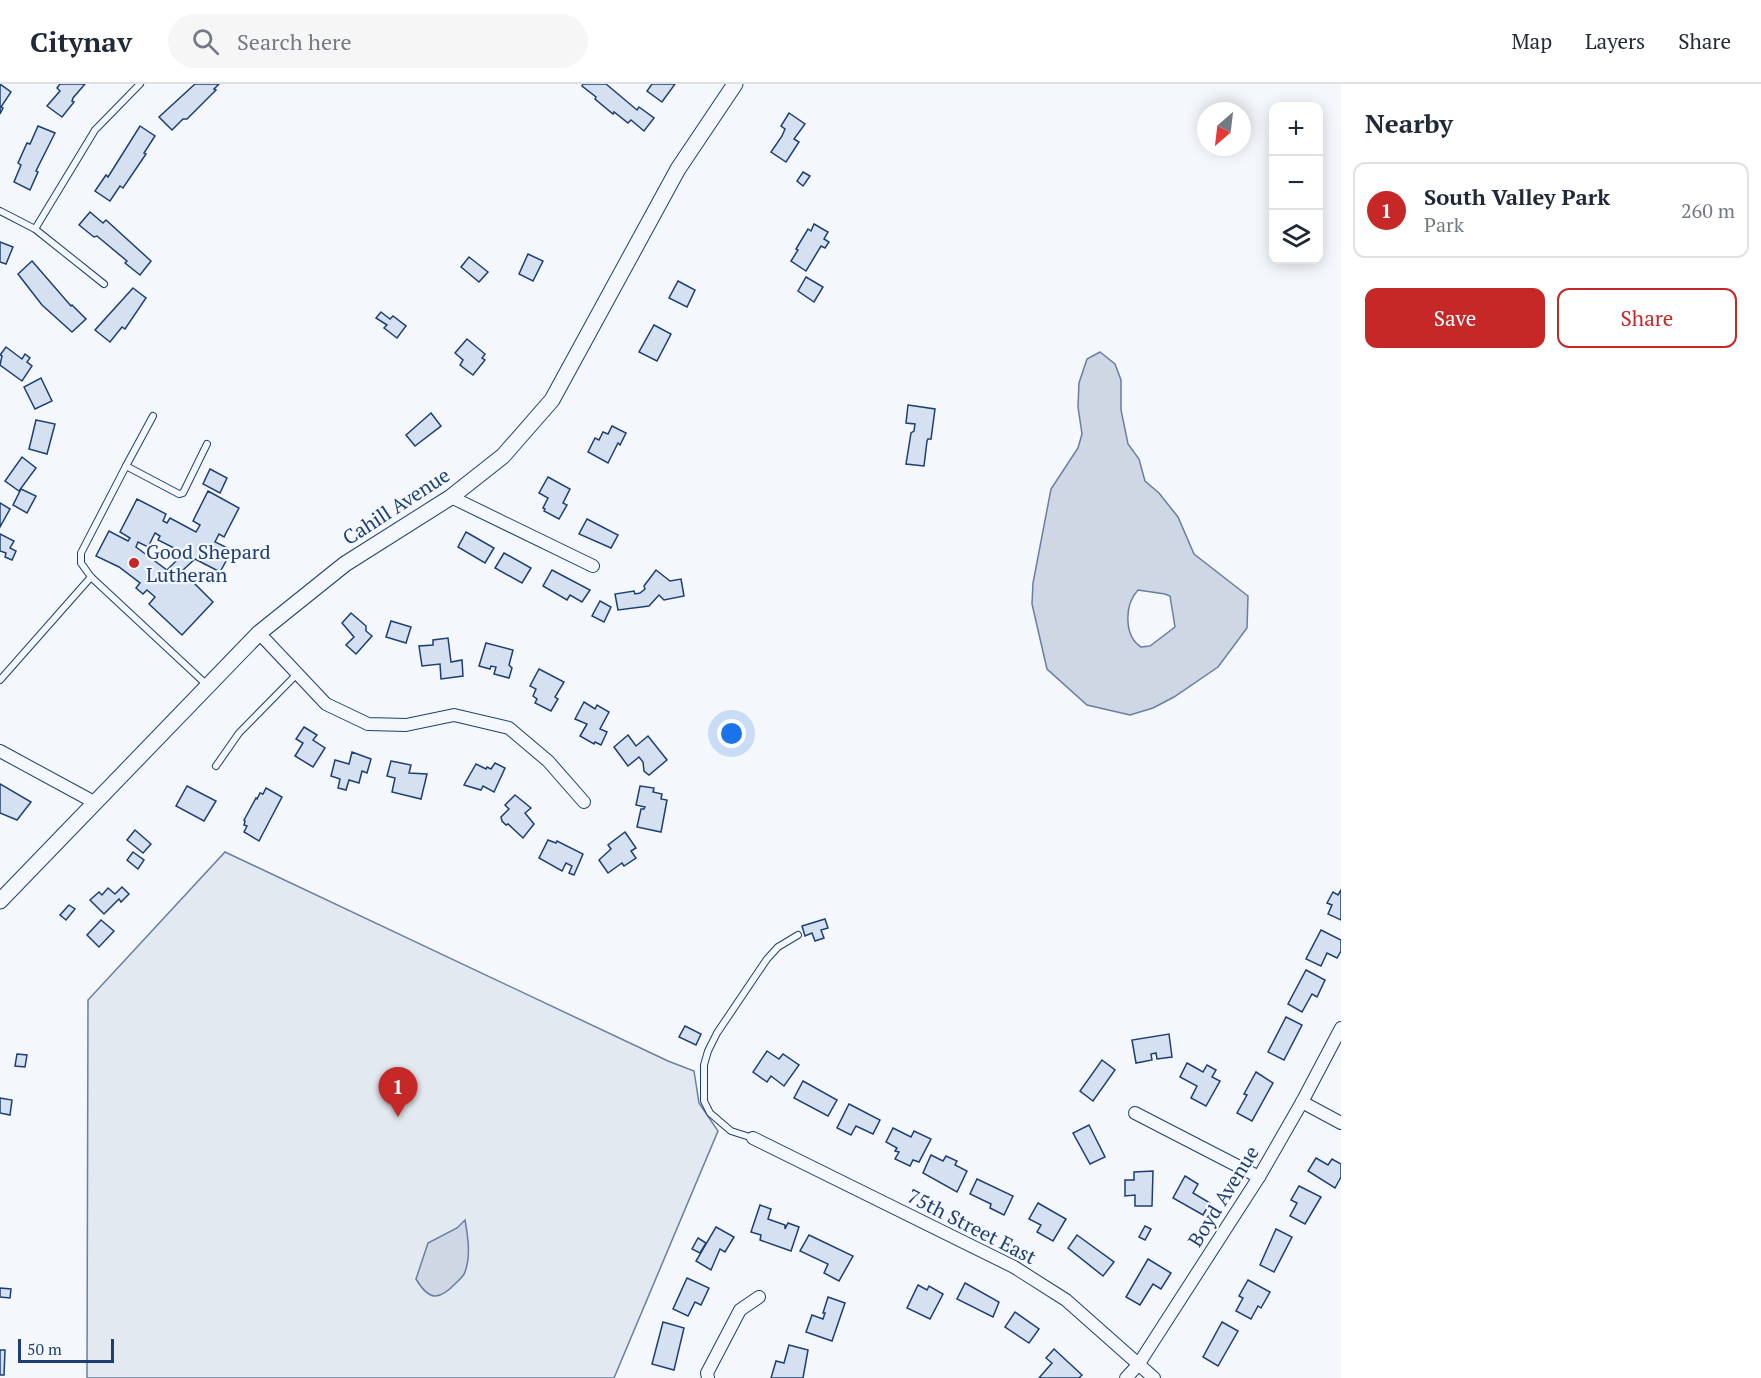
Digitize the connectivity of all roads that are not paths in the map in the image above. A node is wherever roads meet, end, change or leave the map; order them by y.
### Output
1 (140, 84) edge
2 (735, 84) edge
3 (0, 211) edge
4 (34, 229) junction
5 (104, 284) dead end
6 (153, 416) dead end
7 (207, 444) dead end
8 (126, 466) junction
9 (451, 497) junction
10 (593, 566) dead end
11 (91, 577) junction
12 (259, 633) junction
13 (298, 674) junction
14 (0, 680) edge
15 (208, 686) junction
16 (0, 751) edge
17 (216, 766) dead end
18 (94, 802) junction
19 (584, 802) dead end
20 (0, 901) edge
21 (798, 935) dead end
22 (1341, 1028) edge
23 (1302, 1102) junction
24 (1135, 1113) dead end
25 (1341, 1124) edge
26 (753, 1138) joint
27 (1259, 1177) junction
28 (759, 1298) dead end
29 (1138, 1365) junction
30 (708, 1378) edge
31 (1126, 1378) edge
32 (1154, 1378) edge

1 - 4 lane
2 - 9 street, Cahill Avenue
3 - 4 lane
4 - 5 lane
6 - 8 lane
7 - 8 lane
8 - 11 lane
9 - 10 street
9 - 12 street, Cahill Avenue
11 - 14 lane
11 - 15 lane
12 - 13 street
12 - 15 street, Cahill Avenue
13 - 17 lane
13 - 19 street
15 - 18 street, Cahill Avenue
16 - 18 street
18 - 20 street, Cahill Avenue
21 - 26 lane
22 - 23 street, Boyd Avenue
23 - 25 street
23 - 27 street, Boyd Avenue
24 - 27 street
26 - 29 street, 75th Street East
27 - 29 street, Boyd Avenue
28 - 30 street
29 - 31 street, Boyd Avenue
29 - 32 street, 75th Street East

